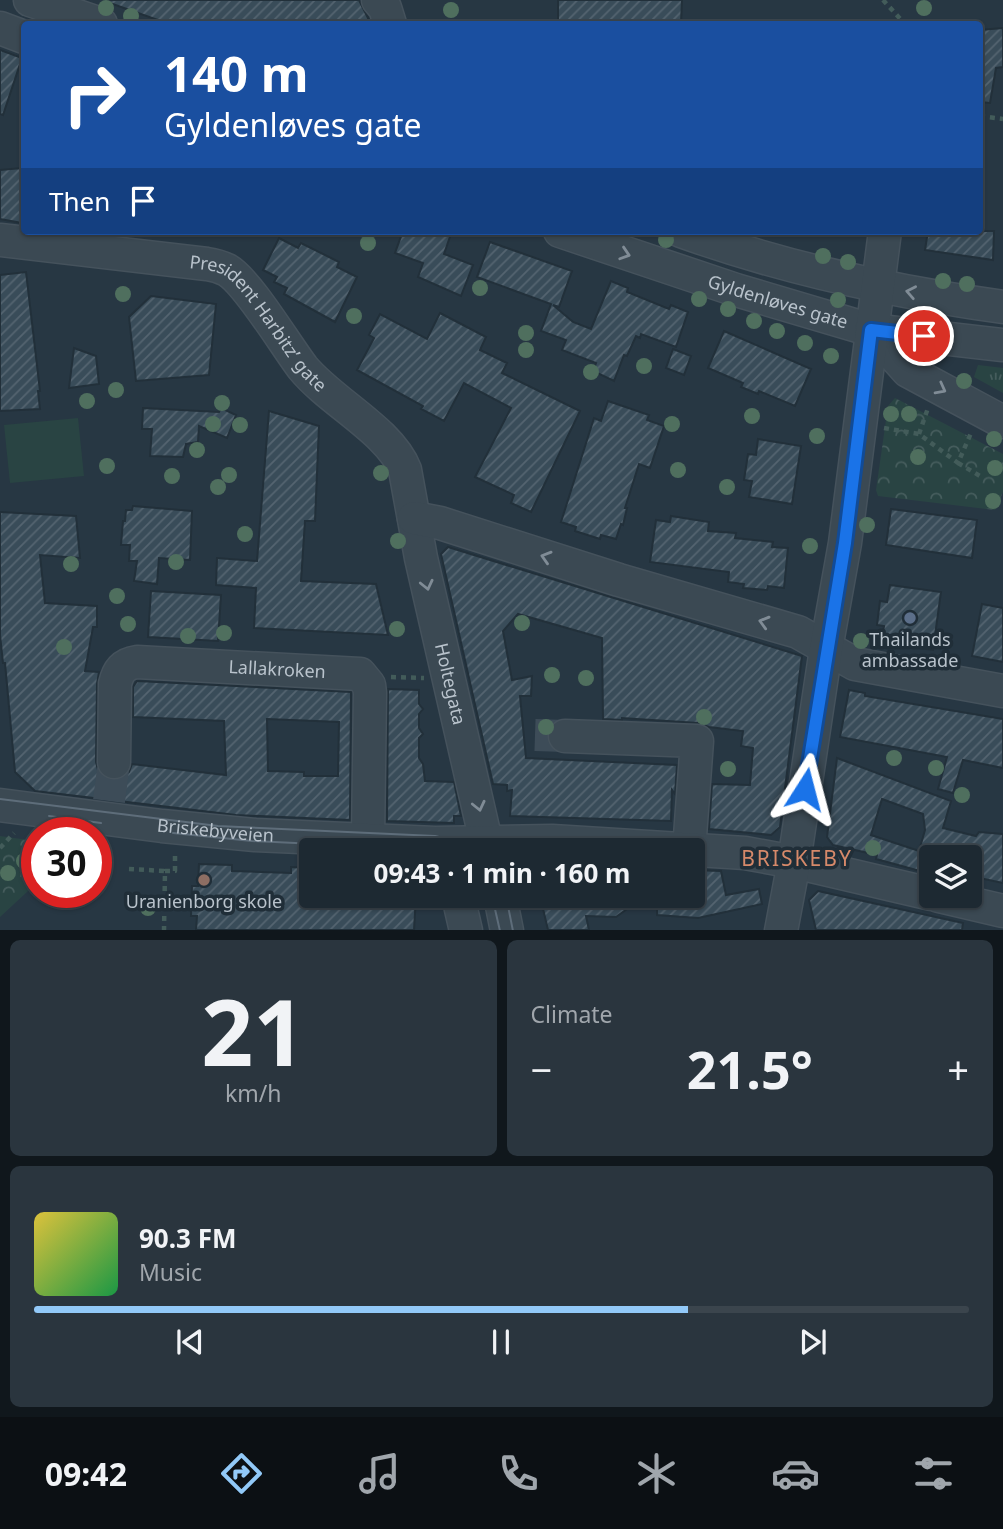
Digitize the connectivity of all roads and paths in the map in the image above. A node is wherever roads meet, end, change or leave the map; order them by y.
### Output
1 (30, 0) edge
2 (378, 0) edge
3 (883, 0) edge
4 (92, 21) edge
5 (389, 21) edge
6 (902, 21) edge
7 (0, 28) edge
8 (21, 36) edge
9 (983, 116) edge
10 (1003, 119) edge
11 (572, 235) edge
12 (694, 235) edge
13 (884, 235) edge
14 (0, 240) edge
15 (877, 285) junction
16 (1003, 307) edge
17 (871, 330) junction
18 (1003, 345) edge
19 (928, 407) dead end
20 (1003, 422) edge
21 (879, 427) dead end
22 (972, 429) dead end
23 (919, 434) junction
24 (958, 463) junction
25 (980, 476) dead end
26 (427, 521) junction
27 (826, 649) junction
28 (400, 677) dead end
29 (425, 678) dead end
30 (1003, 691) edge
31 (565, 736) tunnel mouth
32 (114, 762) tunnel mouth
33 (0, 804) edge
34 (15, 832) dead end
35 (347, 838) edge
36 (368, 838) edge
37 (486, 838) edge
38 (690, 838) edge
39 (0, 848) edge
40 (705, 851) edge
41 (175, 855) dead end
42 (794, 862) junction
43 (129, 869) dead end
44 (165, 872) junction
45 (919, 891) edge
46 (982, 906) edge
47 (461, 908) edge
48 (502, 908) edge
49 (1003, 911) edge
50 (164, 930) edge
51 (466, 930) edge
52 (507, 930) edge
53 (781, 930) edge

1 - 4 street
2 - 5 street
3 - 6 path
7 - 8 street
9 - 10 path
11 -> 17 street, Gyldenløves gate
12 - 15 street
13 - 15 street
14 - 26 street, President Harbitz’ gate
16 -> 15 street
15 - 17 street
17 - 18 street, Gyldenløves gate
17 -> 20 street
17 - 27 street
19 - 23 path
21 - 23 path
22 - 24 path
23 - 24 path
24 - 25 path
27 -> 26 street
26 -> 37 street, Holtegata
27 - 30 street
27 - 42 street
28 - 29 path
31 - 38 street
32 - 36 street, Lallakroken
33 - 35 street, Briskebyveien
34 - 39 path
40 - 42 street, Briskebyveien
41 - 44 path
42 - 45 street, Briskebyveien
42 - 53 street
43 - 44 path
44 - 50 path
46 - 49 street
47 - 51 street
48 - 52 street

